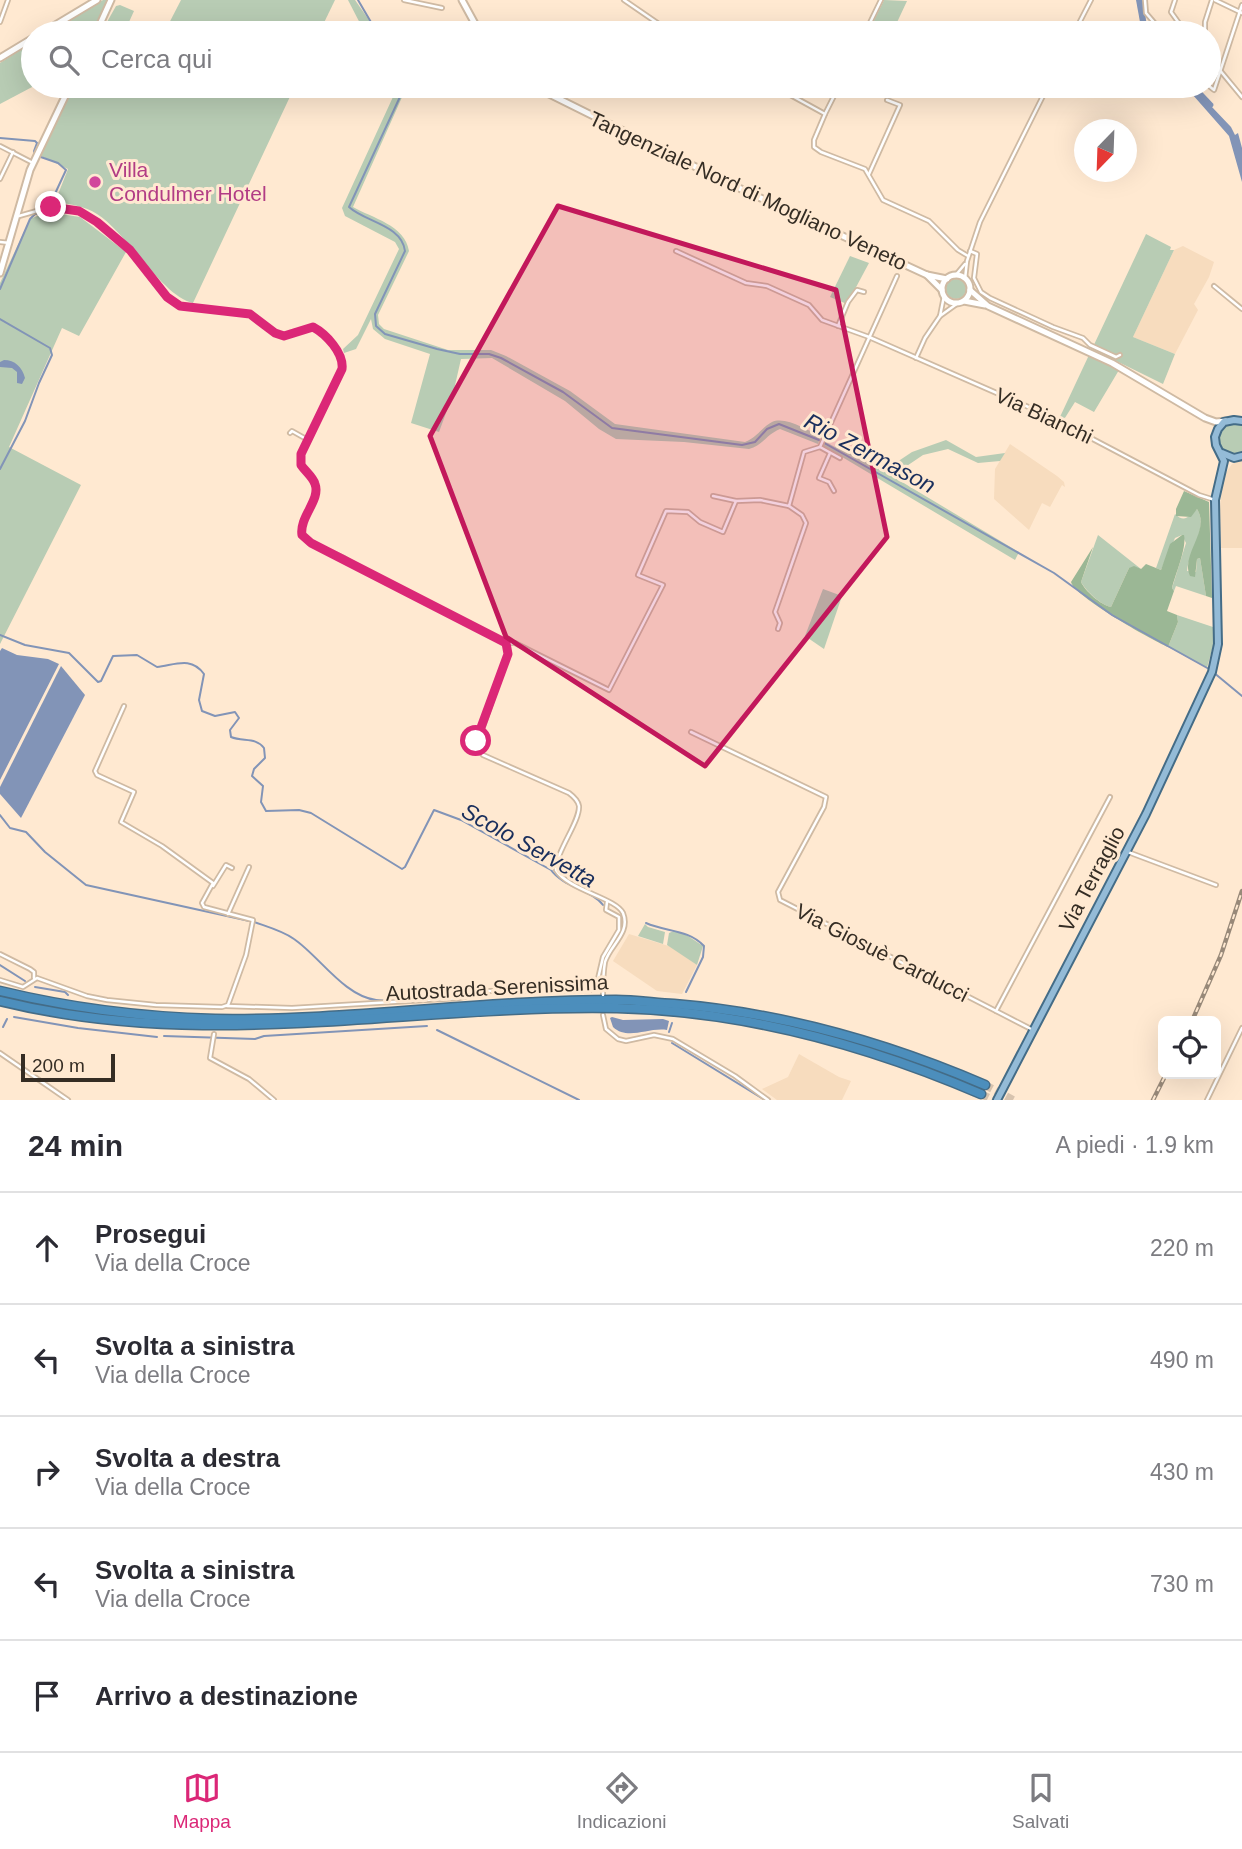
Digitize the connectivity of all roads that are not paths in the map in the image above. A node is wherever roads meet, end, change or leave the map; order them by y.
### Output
1 (8, 0) edge
2 (97, 0) edge
3 (111, 0) edge
4 (404, 0) edge
5 (462, 0) edge
6 (624, 0) edge
7 (881, 0) edge
8 (1091, 0) edge
9 (1175, 0) edge
10 (1214, 0) edge
11 (1144, 1) edge
12 (1242, 5) edge
13 (442, 8) dead end
14 (1241, 13) edge
15 (62, 21) edge
16 (101, 21) edge
17 (473, 21) edge
18 (655, 21) edge
19 (871, 21) edge
20 (1080, 21) edge
21 (1153, 21) edge
22 (1177, 21) edge
23 (1205, 21) edge
24 (0, 22) edge
25 (21, 45) edge
26 (0, 58) edge
27 (1221, 68) edge
28 (1221, 72) edge
29 (1242, 85) edge
30 (1238, 91) junction
31 (1242, 97) edge
32 (64, 98) edge
33 (557, 98) edge
34 (796, 98) edge
35 (833, 98) edge
36 (1042, 98) edge
37 (887, 100) dead end
38 (825, 114) junction
39 (0, 146) edge
40 (13, 152) junction
41 (35, 159) junction
42 (869, 174) junction
43 (0, 179) edge
44 (16, 217) junction
45 (0, 243) edge
46 (9, 246) junction
47 (676, 251) dead end
48 (970, 251) junction
49 (968, 259) junction
50 (0, 273) edge
51 (927, 275) junction
52 (897, 276) dead end
53 (955, 276) junction
54 (947, 279) junction
55 (965, 279) junction
56 (1214, 286) dead end
57 (970, 290) junction
58 (864, 292) dead end
59 (943, 293) junction
60 (961, 302) junction
61 (988, 306) junction
62 (1242, 309) edge
63 (940, 316) junction
64 (838, 326) junction
65 (869, 337) junction
66 (1120, 355) dead end
67 (916, 358) junction
68 (1242, 413) edge
69 (1205, 418) junction
70 (1239, 421) edge
71 (1226, 422) junction
72 (290, 433) dead end
73 (1215, 435) junction
74 (308, 440) junction
75 (820, 446) junction
76 (830, 453) junction
77 (1222, 453) junction
78 (1239, 457) edge
79 (840, 458) dead end
80 (1222, 473) junction
81 (834, 491) dead end
82 (713, 496) dead end
83 (1215, 500) junction
84 (736, 501) junction
85 (789, 506) junction
86 (778, 629) dead end
87 (506, 643) junction
88 (124, 706) dead end
89 (691, 732) dead end
90 (1110, 797) dead end
91 (1127, 852) junction
92 (249, 867) dead end
93 (232, 868) dead end
94 (1216, 885) dead end
95 (212, 886) junction
96 (607, 902) junction
97 (228, 914) junction
98 (0, 954) edge
99 (34, 978) junction
100 (0, 980) edge
101 (0, 989) edge
102 (603, 995) dead end
103 (0, 1003) edge
104 (227, 1006) junction
105 (996, 1011) junction
106 (603, 1015) dead end
107 (1242, 1028) edge
108 (1033, 1030) junction
109 (213, 1036) dead end
110 (1237, 1037) junction
111 (1242, 1040) edge
112 (0, 1053) edge
113 (68, 1100) edge
114 (274, 1100) edge
115 (768, 1100) edge
116 (997, 1100) edge
117 (1207, 1100) edge

1 - 24 street
2 - 15 main road
3 - 16 main road
4 - 13 street
5 - 17 main road
6 - 18 street
7 - 19 street
8 - 20 street
9 - 22 street
10 - 14 street
10 - 23 street
11 - 21 street
12 - 14 street
14 - 27 street
25 - 26 main road
28 - 30 street
29 - 30 street
30 - 31 street
32 - 41 main road
33 - 51 main road, Tangenziale Nord di Mogliano Veneto
34 - 38 street
35 - 38 street
36 - 48 street
37 - 42 street
38 - 42 street
39 - 40 street
40 - 41 street
40 - 43 street
41 - 44 main road
42 - 49 street
44 - 46 main road
44 - 74 street
45 - 46 street
46 - 50 main road
47 - 64 street, Via Bianchi
48 - 49 street
48 - 66 street
49 - 53 street
49 - 55 street
51 - 54 main road
51 - 59 main road
52 - 65 street
53 - 54 main road
53 - 55 main road
54 - 59 main road
55 - 57 main road
56 - 62 street
57 - 60 main road
57 - 61 main road
58 - 64 street
59 - 60 main road
59 - 63 street
60 - 61 main road
60 - 63 street
61 - 69 main road
63 - 67 street
64 - 65 street, Via Bianchi
65 - 67 street, Via Bianchi
65 - 75 street
67 - 83 street, Via Bianchi
68 - 70 main road
69 - 71 main road
69 - 73 main road
70 - 71 main road
71 - 73 main road
72 - 74 street
73 - 77 main road
74 - 87 street
75 - 76 street
75 - 85 street
76 - 79 street
76 - 81 street
77 - 78 main road
77 - 80 main road
78 - 80 main road
80 - 83 main road, Via Terraglio
82 - 84 street
83 - 91 main road, Via Terraglio
84 - 85 street
84 - 87 street
85 - 86 street
87 - 96 street
88 - 95 street
89 - 105 street, Via Giosuè Carducci
90 - 105 street
91 - 94 street
91 - 108 main road, Via Terraglio
92 - 97 street
93 - 95 street
95 - 97 street
96 - 102 street
96 - 104 street
97 - 104 street
98 - 99 street
99 - 100 street
99 - 104 street
101 - 103 highway, Autostrada Serenissima
105 - 108 street, Via Giosuè Carducci
106 - 115 street
107 - 110 street
108 - 116 main road, Via Terraglio
109 - 114 street
110 - 111 street
110 - 117 street
112 - 113 street

